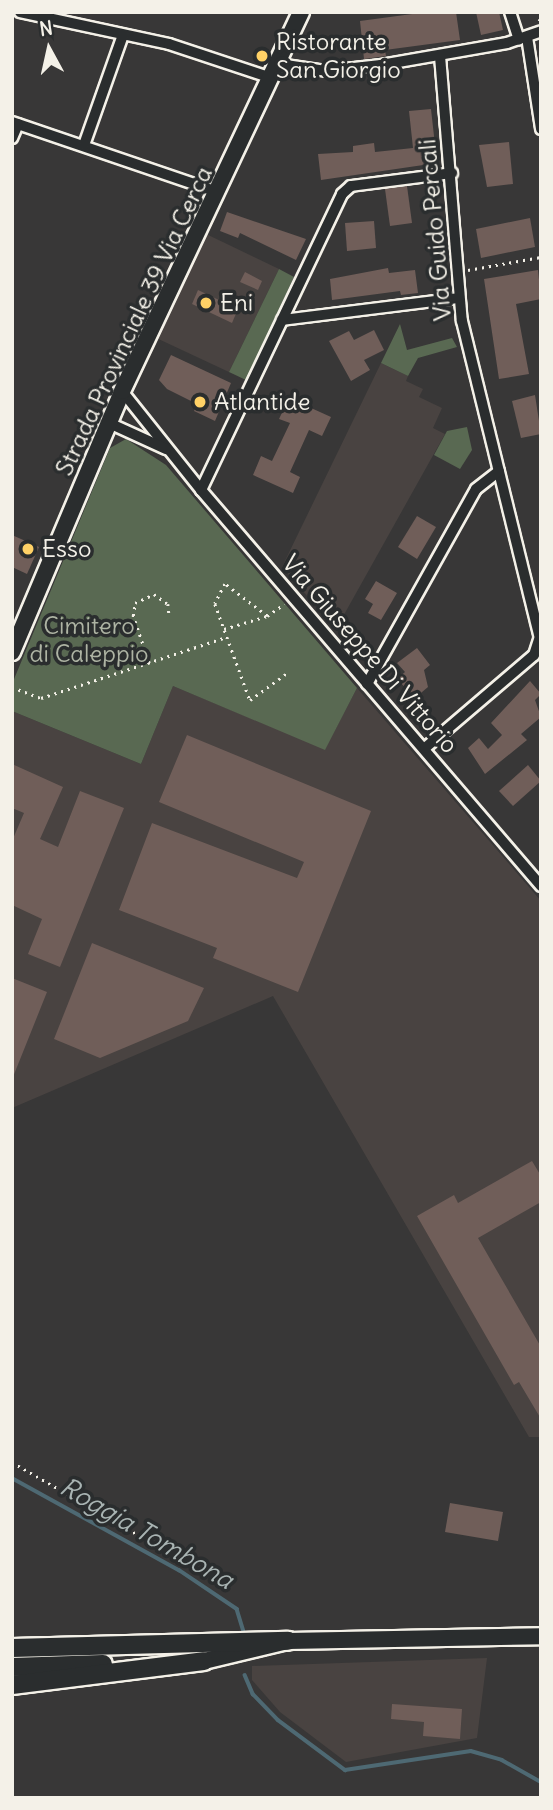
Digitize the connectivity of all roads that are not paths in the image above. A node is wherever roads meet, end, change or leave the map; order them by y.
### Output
1 (20, 12) edge
2 (301, 12) edge
3 (510, 12) edge
4 (541, 31) edge
5 (123, 34) junction
6 (523, 38) junction
7 (440, 56) junction
8 (276, 71) junction
9 (15, 123) edge
10 (541, 129) edge
11 (12, 138) edge
12 (84, 145) junction
13 (452, 173) junction
14 (218, 192) junction
15 (459, 298) junction
16 (282, 320) junction
17 (122, 391) junction
18 (109, 423) junction
19 (167, 450) junction
20 (499, 471) junction
21 (201, 490) junction
22 (540, 641) edge
23 (12, 652) edge
24 (366, 684) junction
25 (425, 748) junction
26 (541, 886) edge
27 (541, 1636) edge
28 (12, 1637) edge
29 (241, 1642) junction
30 (288, 1642) junction
31 (12, 1648) edge
32 (204, 1661) junction
33 (12, 1667) edge
34 (12, 1685) edge

1 - 5 street
2 - 8 main road, Strada Provinciale 39 Via Cerca
3 - 6 street
4 - 6 street
5 - 8 street
5 - 12 street
6 - 7 street
6 - 10 street
7 - 8 street
7 - 13 street, Via Guido Percali
8 - 14 main road, Strada Provinciale 39 Via Cerca
9 - 11 street
9 - 12 street
12 - 14 street
13 - 15 street, Via Guido Percali
13 - 16 street
14 - 17 main road, Strada Provinciale 39 Via Cerca
15 - 16 street
15 - 20 street, Via Guido Percali
16 - 21 street
17 - 18 main road, Strada Provinciale 39 Via Cerca
17 - 19 street, Via Giuseppe Di Vittorio
18 - 19 street, Via Giuseppe Di Vittorio
18 - 23 main road, Strada Provinciale 39 Via Cerca
19 - 21 street, Via Giuseppe Di Vittorio
20 - 22 street, Via Guido Percali
20 - 24 street
21 - 24 street, Via Giuseppe Di Vittorio
22 - 25 street
24 - 25 street, Via Giuseppe Di Vittorio
25 - 26 street, Via Giuseppe Di Vittorio
27 - 30 main road
28 - 29 highway
29 - 30 highway
29 - 31 highway
30 - 32 main road
32 - 33 highway
32 - 34 highway

